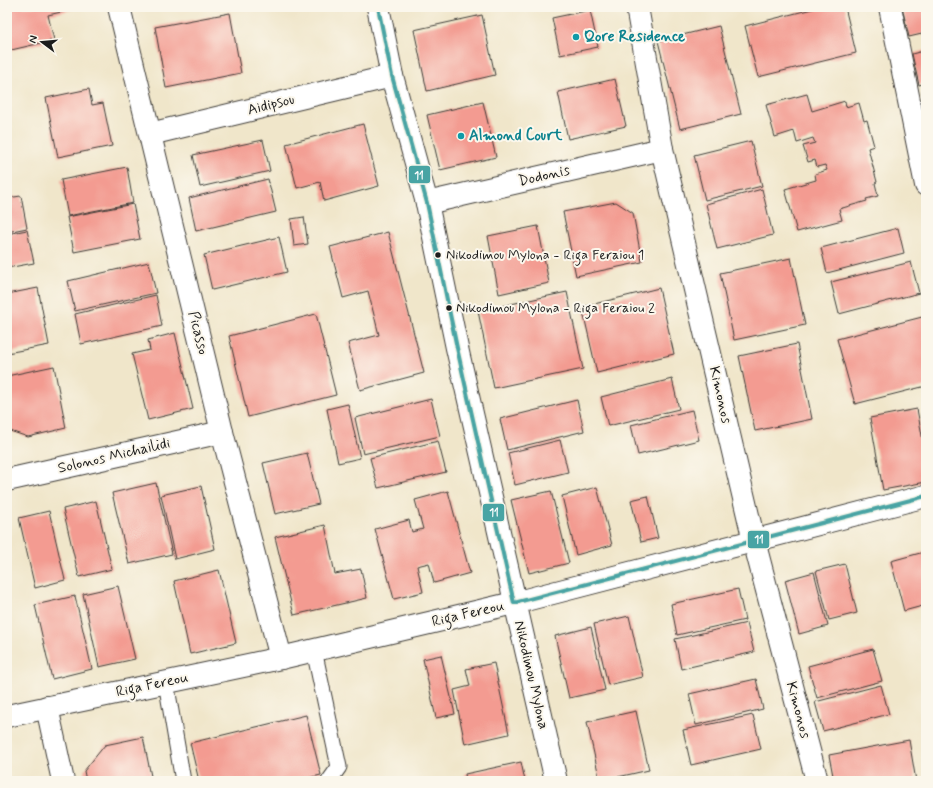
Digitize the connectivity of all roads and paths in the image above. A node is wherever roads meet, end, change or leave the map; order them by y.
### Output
1 (119, 7) edge
2 (378, 7) edge
3 (637, 7) edge
4 (890, 7) edge
5 (392, 76) junction
6 (150, 134) junction
7 (662, 149) junction
8 (926, 185) edge
9 (427, 203) junction
10 (222, 432) junction
11 (7, 480) edge
12 (926, 496) edge
13 (754, 541) junction
14 (514, 603) junction
15 (314, 650) junction
16 (281, 658) junction
17 (166, 682) junction
18 (47, 707) junction
19 (7, 716) edge
20 (63, 781) edge
21 (183, 781) edge
22 (329, 781) edge
23 (556, 781) edge
24 (816, 781) edge

1 - 6 street, Picasso
2 - 5 street, Nikodimou Mylona
3 - 7 street, Kimonos
4 - 8 street
5 - 6 street, Aidipsou
5 - 9 street, Nikodimou Mylona
6 - 10 street, Picasso
7 - 9 street, Dodonis
7 - 13 street, Kimonos
9 - 14 street, Nikodimou Mylona
10 - 11 street, Solonos Michailidi
10 - 16 street, Picasso
12 - 13 street, Riga Fereou
13 - 14 street, Riga Fereou
13 - 24 street, Kimonos
14 - 15 street, Riga Fereou
14 - 23 street, Nikodimou Mylona
15 - 16 street, Riga Fereou
15 - 22 lane
16 - 17 street, Riga Fereou
17 - 18 street, Riga Fereou
17 - 21 lane
18 - 19 street, Riga Fereou
18 - 20 street

